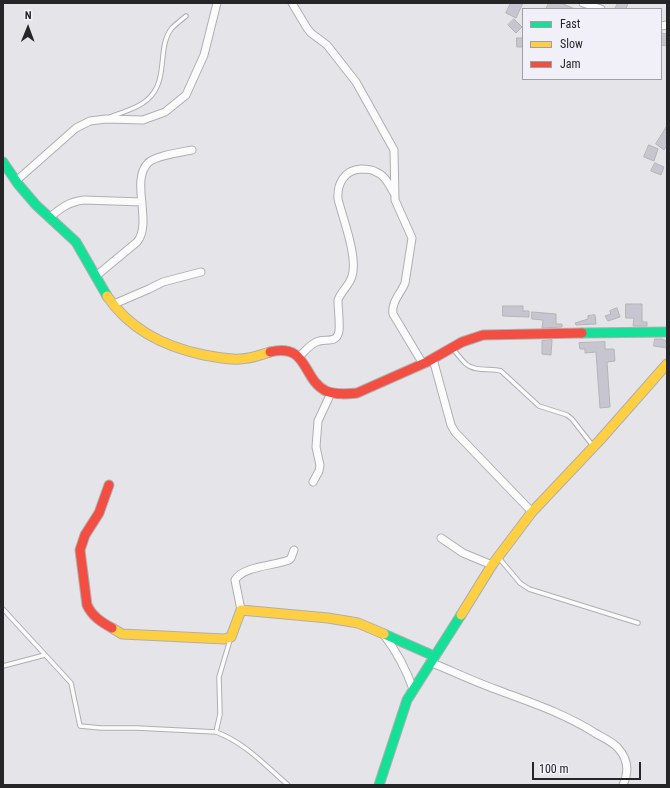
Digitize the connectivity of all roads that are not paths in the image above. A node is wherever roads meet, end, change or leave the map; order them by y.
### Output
1 (217, 3) edge
2 (292, 3) edge
3 (583, 3) edge
4 (598, 8) edge
5 (186, 16) dead end
6 (106, 119) junction
7 (192, 150) dead end
8 (3, 162) edge
9 (16, 181) junction
10 (394, 194) junction
11 (142, 202) junction
12 (49, 218) junction
13 (201, 272) dead end
14 (96, 276) junction
15 (114, 304) junction
16 (667, 332) edge
17 (452, 348) junction
18 (300, 356) junction
19 (433, 358) junction
20 (423, 364) junction
21 (667, 364) edge
22 (331, 393) junction
23 (594, 446) junction
24 (313, 482) dead end
25 (109, 485) dead end
26 (532, 512) junction
27 (441, 538) dead end
28 (294, 550) dead end
29 (498, 557) junction
30 (492, 565) junction
31 (3, 609) edge
32 (241, 610) junction
33 (638, 624) dead end
34 (383, 634) junction
35 (231, 637) junction
36 (45, 655) junction
37 (432, 659) junction
38 (3, 666) edge
39 (413, 689) junction
40 (216, 732) junction
41 (288, 785) edge
42 (379, 785) edge
43 (623, 785) edge

1 - 6 street
2 - 10 street
3 - 4 street
5 - 6 lane
6 - 9 street
7 - 11 street
8 - 9 street
9 - 12 street
10 - 18 street
10 - 20 street
11 - 12 street
11 - 14 street
12 - 14 street
13 - 15 street
14 - 15 street
15 - 18 street
16 - 17 street
17 - 19 street
17 - 23 lane
18 - 22 street
19 - 20 street
19 - 26 street
20 - 22 street
21 - 23 street
22 - 24 street
23 - 26 street
25 - 35 street
26 - 29 street
27 - 30 street
28 - 32 street
29 - 30 street
29 - 33 lane
30 - 37 street
31 - 36 lane
32 - 34 street
32 - 35 street
34 - 37 street
34 - 39 street
35 - 40 lane
36 - 38 lane
36 - 40 lane
37 - 39 street
37 - 43 street
39 - 42 street
40 - 41 lane

